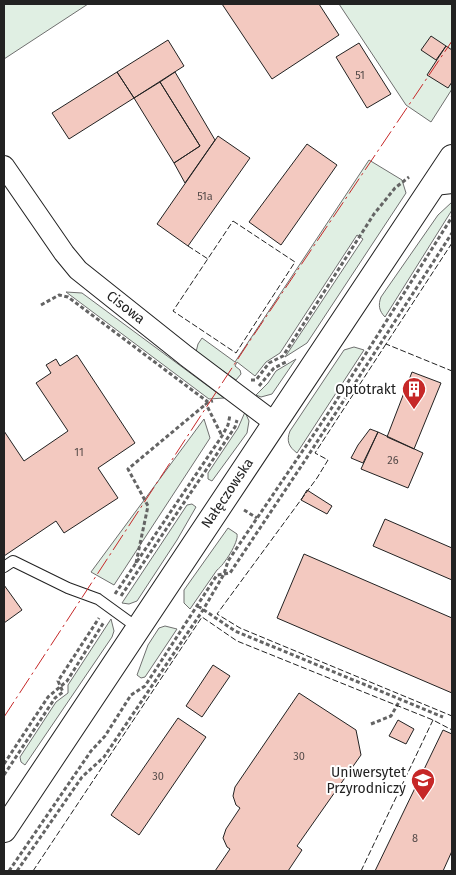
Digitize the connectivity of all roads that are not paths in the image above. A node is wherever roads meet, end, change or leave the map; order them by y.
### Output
1 (452, 157) edge
2 (4, 166) edge
3 (443, 184) edge
4 (275, 423) junction
5 (4, 567) edge
6 (138, 628) junction
7 (4, 830) edge

1 - 3 street, Nałęczowska
2 - 4 street, Cisowa
3 - 4 street, Nałęczowska
4 - 6 street, Nałęczowska
5 - 6 lane
6 - 7 street, Nałęczowska

